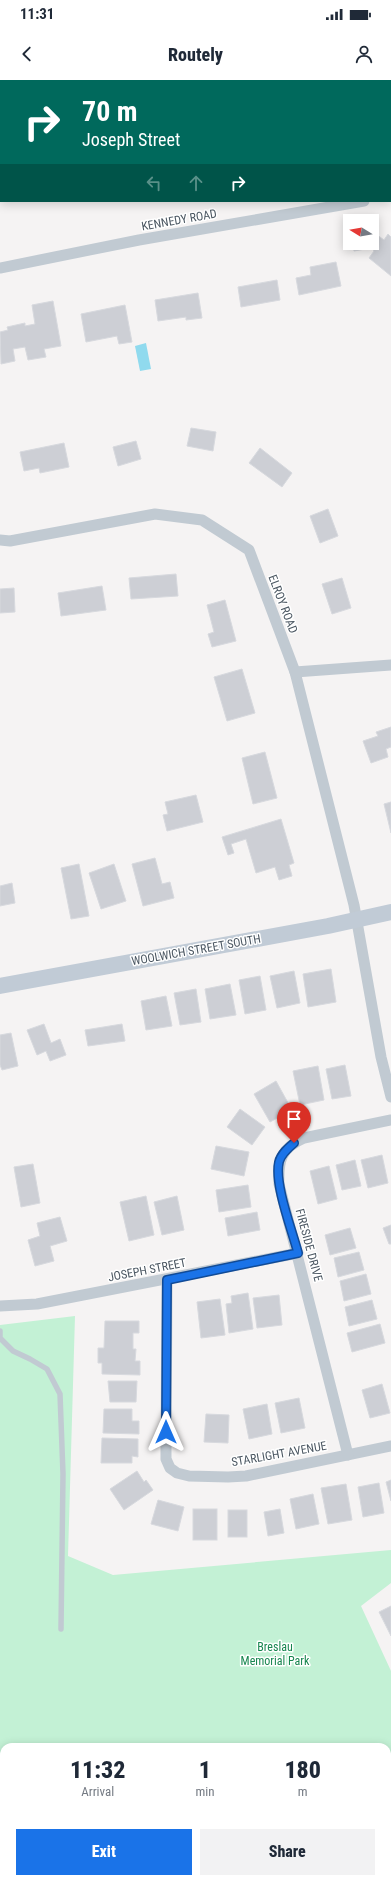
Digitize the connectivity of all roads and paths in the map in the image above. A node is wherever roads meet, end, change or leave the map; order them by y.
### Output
1 (358, 202) edge
2 (0, 268) edge
3 (0, 540) edge
4 (391, 665) edge
5 (295, 672) junction
6 (391, 912) edge
7 (356, 919) junction
8 (0, 986) edge
9 (391, 1096) edge
10 (391, 1120) edge
11 (298, 1253) junction
12 (167, 1280) junction
13 (0, 1306) edge
14 (0, 1331) edge
15 (391, 1446) edge
16 (348, 1455) junction
17 (61, 1628) dead end

1 - 2 street, KENNEDY ROAD
3 - 5 street, ELROY ROAD
4 - 5 street
5 - 7 street, ELROY ROAD
6 - 7 street, WOOLWICH STREET SOUTH
7 - 8 street, WOOLWICH STREET SOUTH
7 - 9 street, ELROY ROAD
10 - 11 street, FIRESIDE DRIVE
11 - 12 street, JOSEPH STREET
11 - 16 street, FIRESIDE DRIVE
12 - 13 street, JOSEPH STREET
12 - 16 street, STARLIGHT AVENUE
14 - 17 lane
15 - 16 street, STARLIGHT AVENUE

